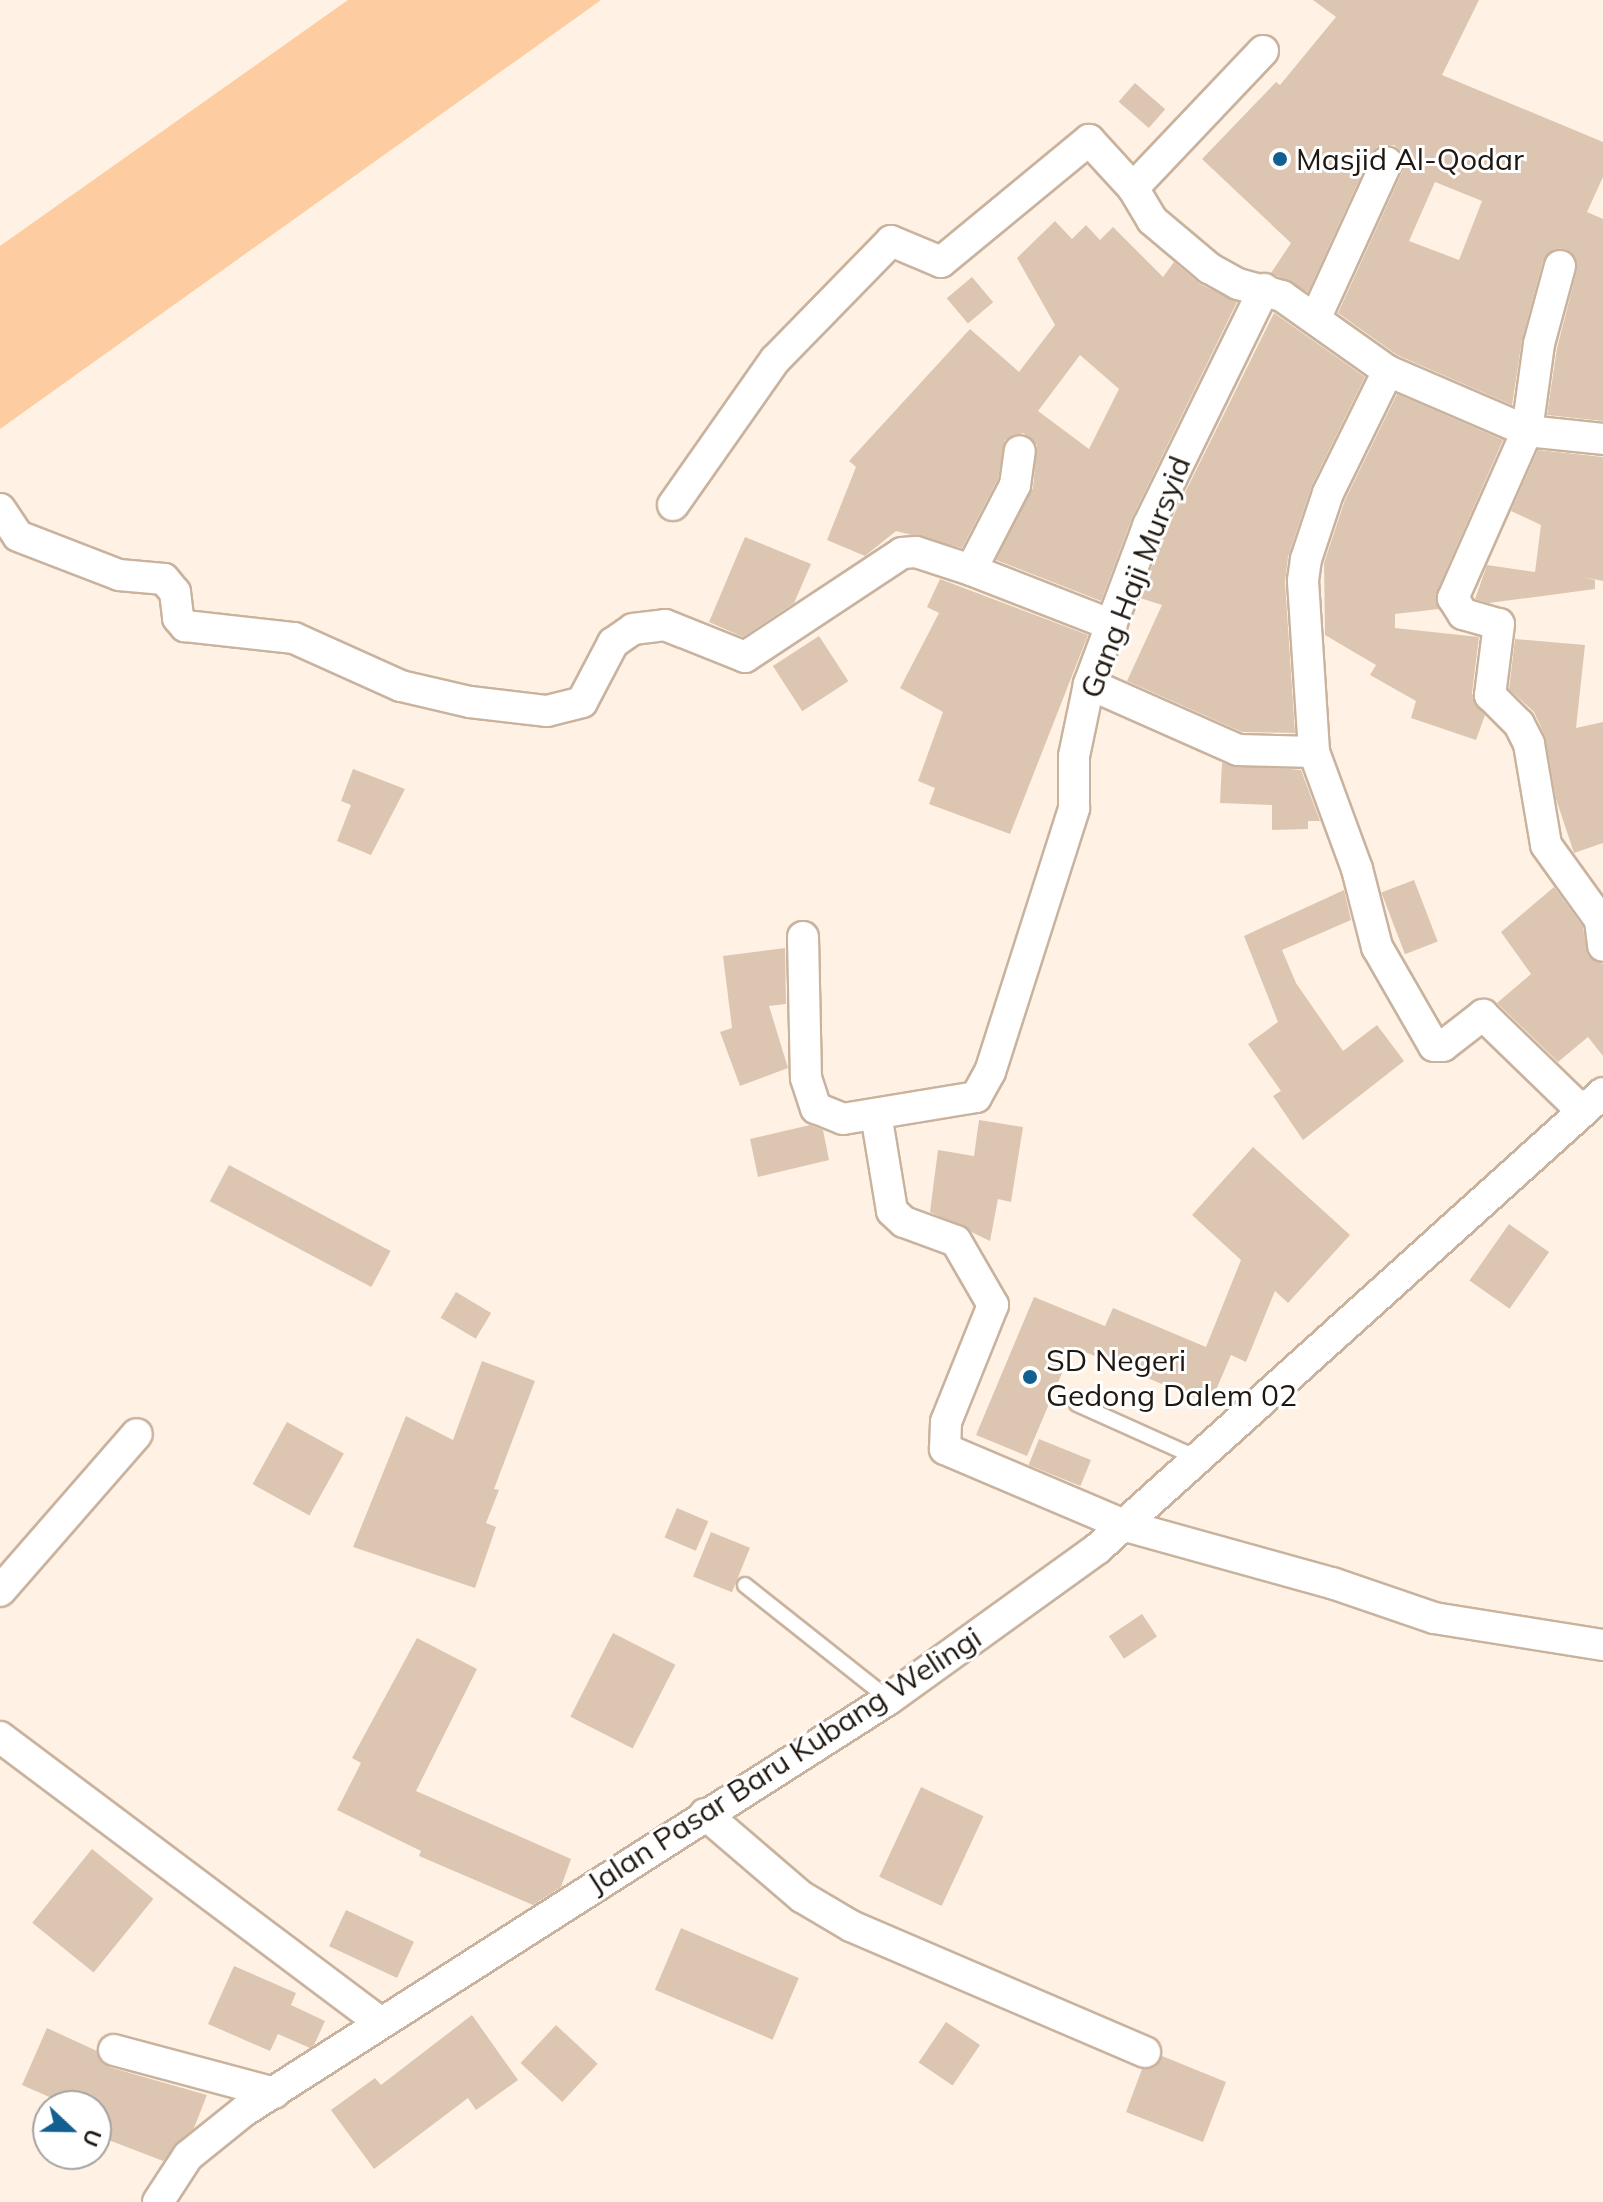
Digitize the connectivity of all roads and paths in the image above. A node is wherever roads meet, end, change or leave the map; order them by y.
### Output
1 (1263, 51) dead end
2 (1387, 162) dead end
3 (1133, 188) junction
4 (1560, 266) dead end
5 (1264, 289) junction
6 (1316, 317) junction
7 (1388, 371) junction
8 (1527, 431) junction
9 (1603, 439) edge
10 (1020, 451) dead end
11 (673, 505) dead end
12 (0, 509) edge
13 (971, 570) junction
14 (1112, 625) junction
15 (1089, 684) junction
16 (1314, 752) junction
17 (803, 937) dead end
18 (1603, 946) edge
19 (1592, 1102) edge
20 (876, 1114) junction
21 (1077, 1404) dead end
22 (137, 1434) dead end
23 (1197, 1458) junction
24 (1126, 1526) junction
25 (745, 1585) dead end
26 (0, 1591) edge
27 (1603, 1645) edge
28 (889, 1699) junction
29 (0, 1737) edge
30 (705, 1814) junction
31 (379, 2022) junction
32 (114, 2050) dead end
33 (1145, 2052) dead end
34 (274, 2093) junction
35 (158, 2202) edge

1 - 3 street
2 - 6 street
3 - 5 street
3 - 11 street
4 - 8 street
5 - 6 street
5 - 14 street, Gang Haji Mursyid
6 - 7 street
7 - 8 street
7 - 16 street
8 - 9 street
8 - 18 street
10 - 13 street
12 - 13 street
13 - 14 street
14 - 15 street, Gang Haji Mursyid
15 - 16 street
15 - 20 street, Gang Haji Mursyid
16 - 19 street
17 - 20 street, Gang Haji Mursyid
19 - 23 street, Jalan Pasar Baru Kubang Welingi
20 - 24 street
21 - 23 lane
22 - 26 street
23 - 24 street, Jalan Pasar Baru Kubang Welingi
24 - 27 street
24 - 28 street, Jalan Pasar Baru Kubang Welingi
25 - 28 lane
28 - 30 street, Jalan Pasar Baru Kubang Welingi
29 - 31 street
30 - 31 street, Jalan Pasar Baru Kubang Welingi
30 - 33 street
31 - 34 street, Jalan Pasar Baru Kubang Welingi
32 - 34 street
34 - 35 street, Jalan Pasar Baru Kubang Welingi

